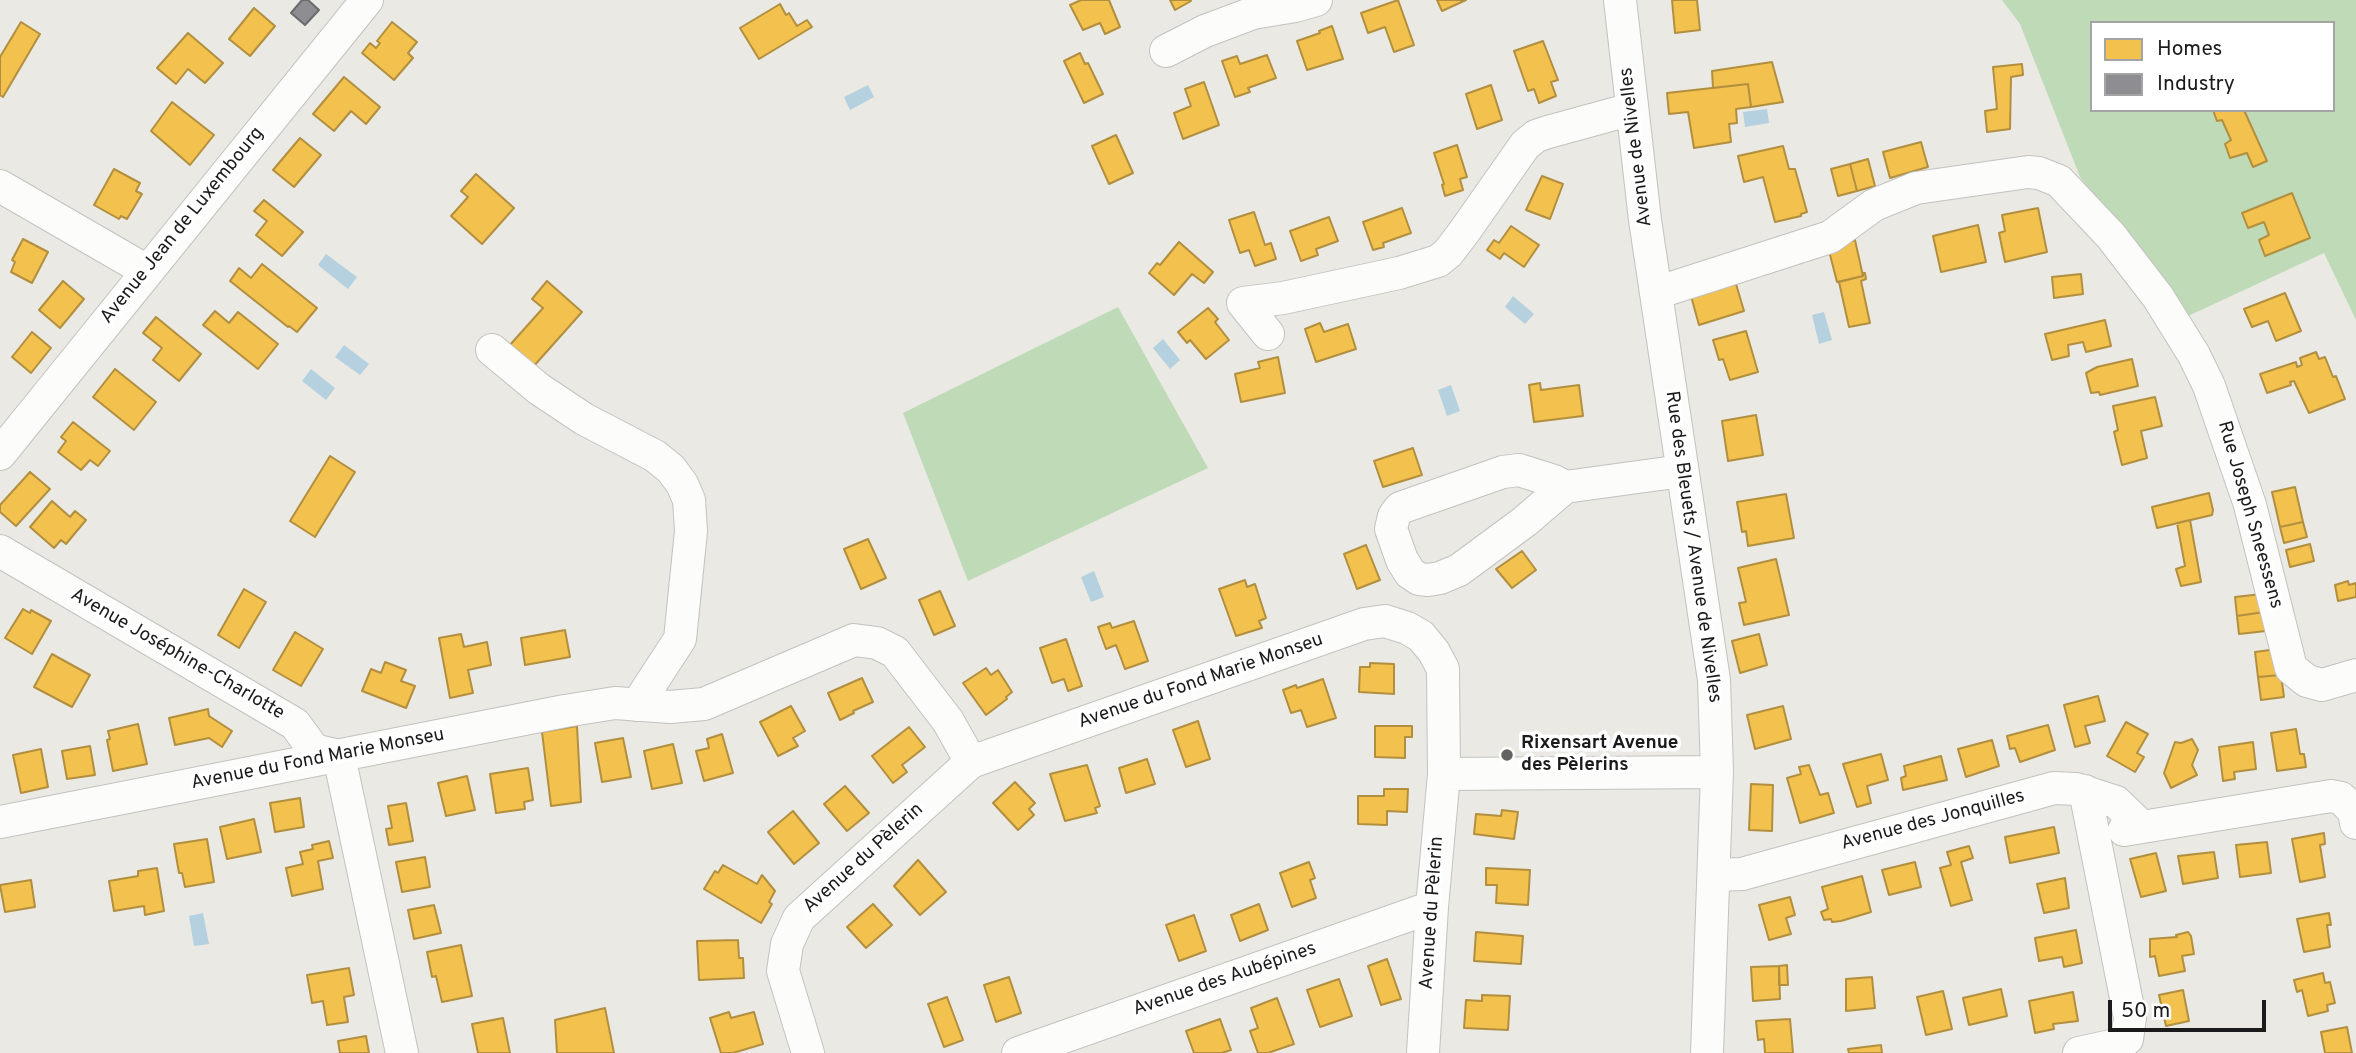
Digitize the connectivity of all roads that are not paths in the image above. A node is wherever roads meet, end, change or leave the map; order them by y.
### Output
1 (367, 0) edge
2 (1316, 0) edge
3 (1620, 0) edge
4 (1166, 51) dead end
5 (1632, 109) junction
6 (0, 186) edge
7 (146, 271) junction
8 (1656, 293) junction
9 (1268, 334) dead end
10 (492, 350) dead end
11 (0, 454) edge
12 (1682, 471) junction
13 (1565, 487) junction
14 (0, 551) edge
15 (2356, 675) edge
16 (637, 705) junction
17 (340, 755) junction
18 (971, 761) junction
19 (1717, 772) junction
20 (1444, 774) junction
21 (2085, 791) junction
22 (0, 822) edge
23 (2356, 823) edge
24 (2142, 827) junction
25 (2093, 839) junction
26 (1714, 875) junction
27 (1432, 907) junction
28 (402, 1053) edge
29 (808, 1053) edge
30 (1018, 1053) edge
31 (1423, 1053) edge
32 (1707, 1053) edge
33 (2079, 1053) edge

1 - 7 street, Avenue Jean de Luxembourg
2 - 4 street
3 - 5 street, Avenue de Nivelles
5 - 8 street, Avenue de Nivelles
5 - 9 street
6 - 7 street
7 - 11 street, Avenue Jean de Luxembourg
8 - 12 street, Rue des Bleuets / Avenue de Nivelles
8 - 15 street, Rue Joseph Sneessens
10 - 16 street
12 - 13 street
12 - 19 street, Rue des Bleuets / Avenue de Nivelles
13 - 13 street
14 - 17 street, Avenue Joséphine-Charlotte
16 - 17 street, Avenue du Fond Marie Monseu
16 - 18 street, Avenue du Fond Marie Monseu
17 - 22 street, Avenue du Fond Marie Monseu
17 - 28 street
18 - 20 street, Avenue du Fond Marie Monseu
18 - 29 street, Avenue du Pèlerin
19 - 20 street
19 - 26 street, Rue des Bleuets / Avenue de Nivelles
20 - 27 street, Avenue du Pèlerin
21 - 24 street, Avenue des Jonquilles
21 - 25 street
21 - 26 street, Avenue des Jonquilles
23 - 24 street
24 - 25 street
25 - 33 street
26 - 32 street, Rue des Bleuets / Avenue de Nivelles
27 - 30 street, Avenue des Aubépines
27 - 31 street, Avenue du Pèlerin

